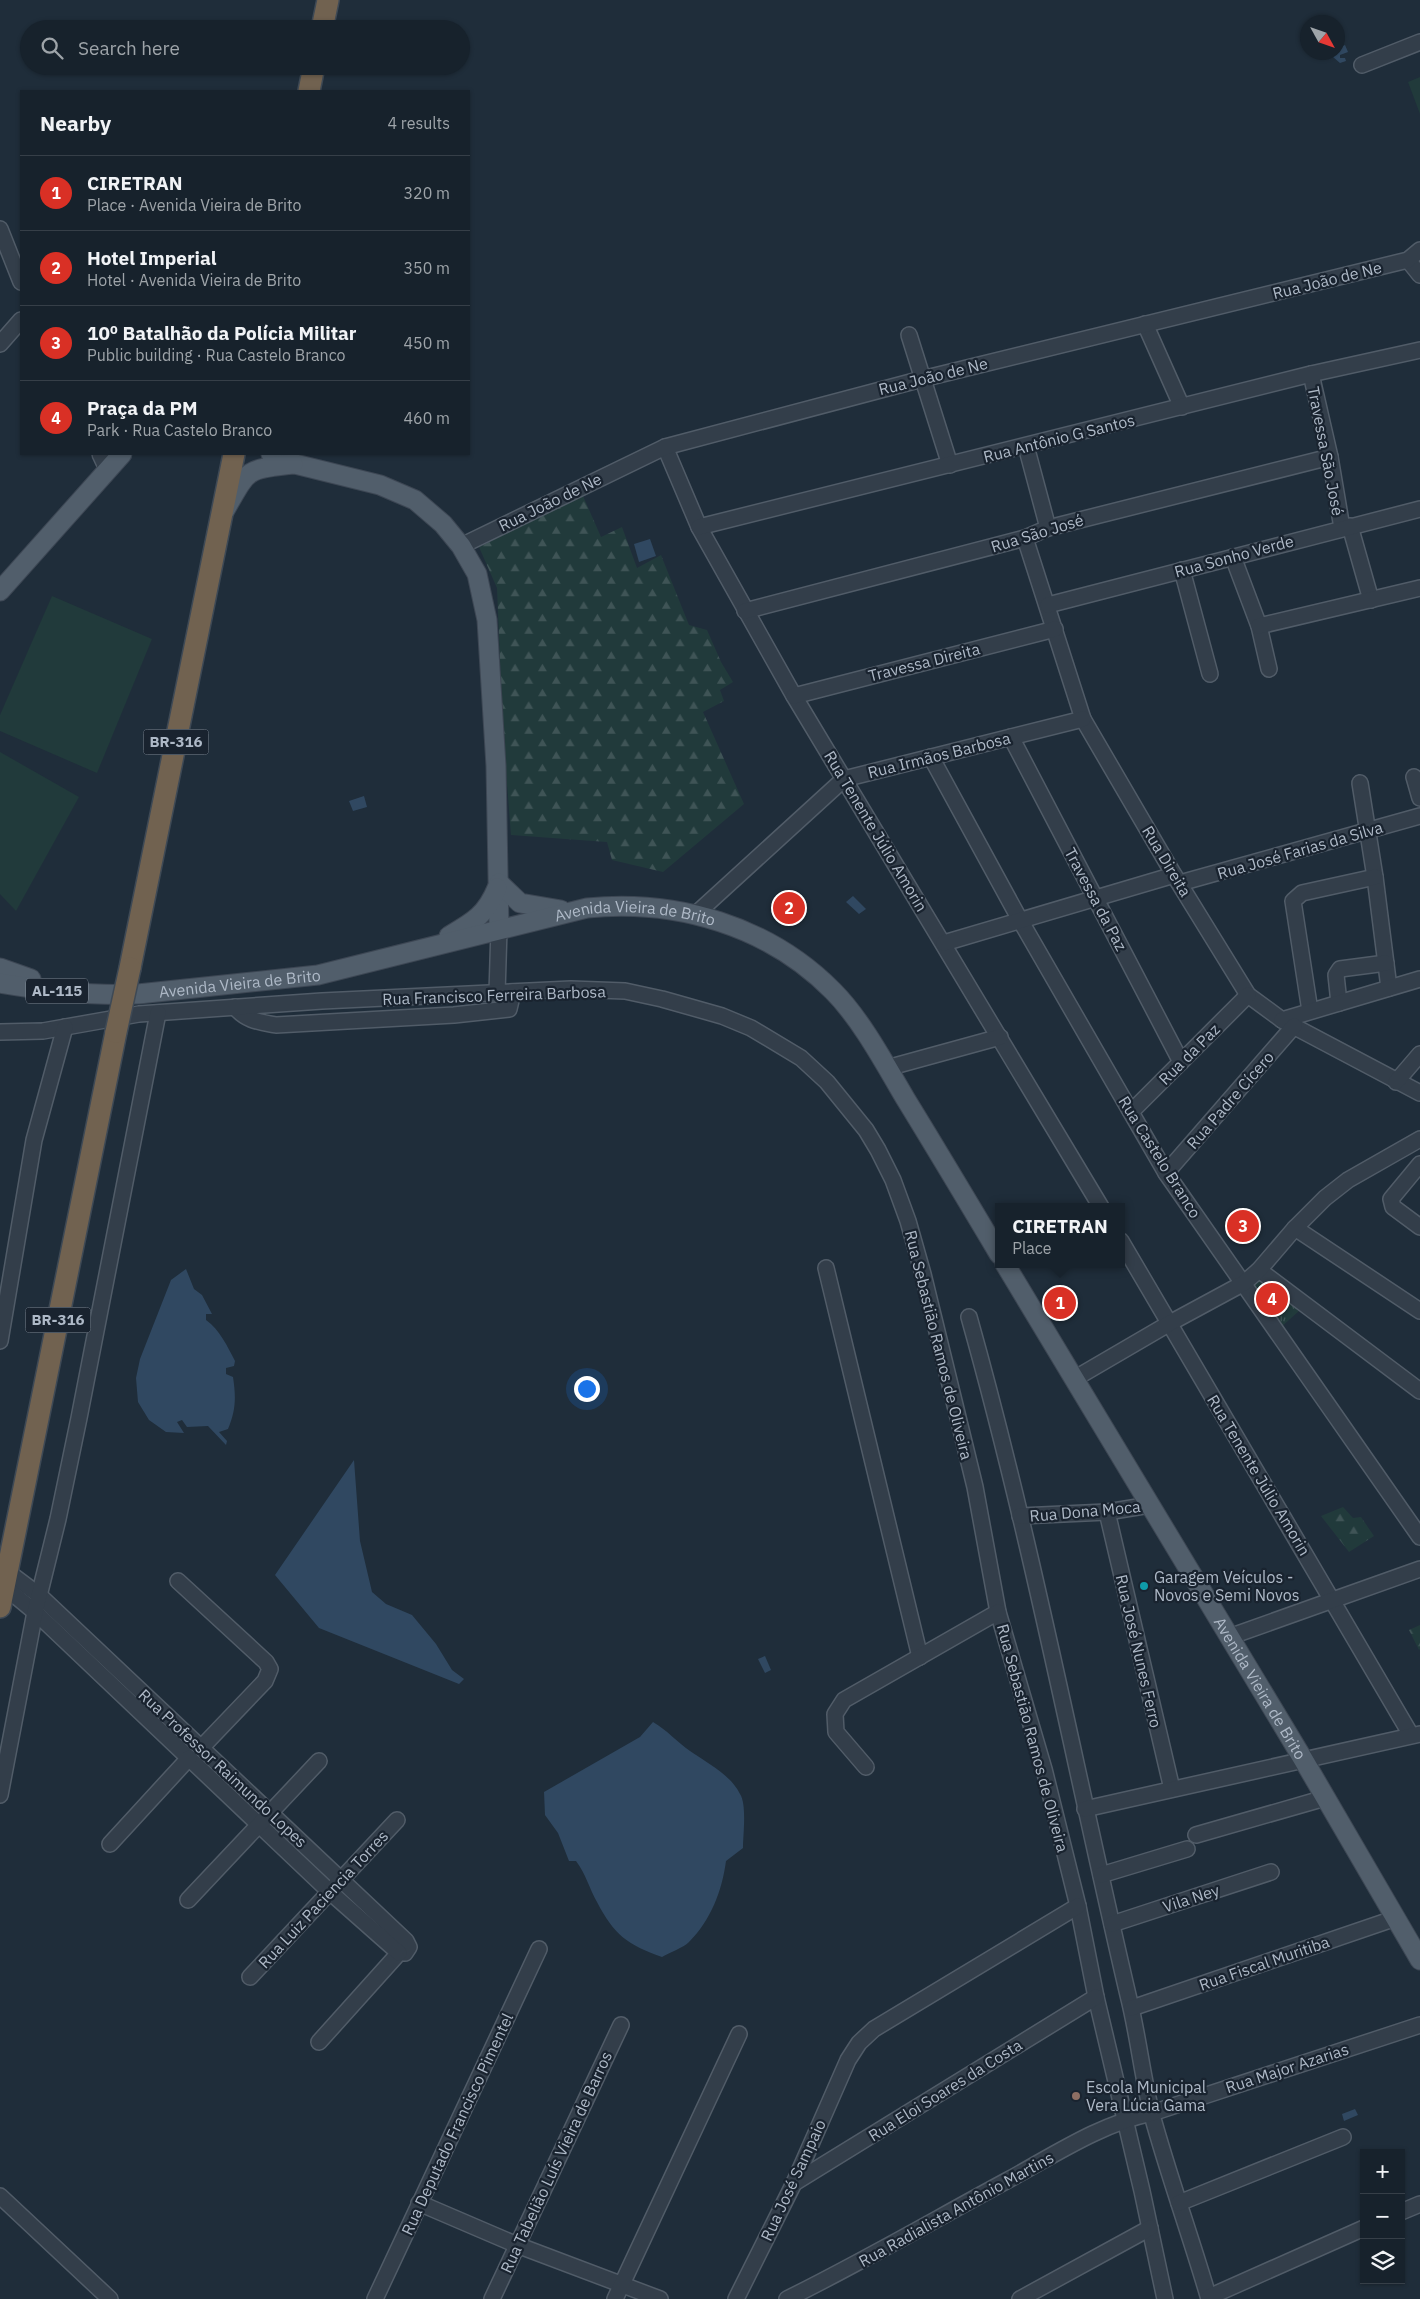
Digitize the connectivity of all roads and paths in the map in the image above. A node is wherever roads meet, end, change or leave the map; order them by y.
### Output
1 (328, 0) edge
2 (324, 20) edge
3 (1420, 42) edge
4 (1362, 64) dead end
5 (312, 75) edge
6 (309, 90) edge
7 (0, 229) edge
8 (1420, 250) edge
9 (5, 260) edge
10 (1408, 260) junction
11 (1420, 275) edge
12 (20, 281) edge
13 (20, 321) edge
14 (1145, 324) junction
15 (909, 335) dead end
16 (0, 344) edge
17 (1420, 350) edge
18 (1311, 374) junction
19 (922, 379) junction
20 (1182, 407) junction
21 (1026, 446) junction
22 (666, 447) junction
23 (119, 455) edge
24 (226, 455) edge
25 (234, 455) edge
26 (273, 455) edge
27 (1330, 457) junction
28 (104, 461) edge
29 (295, 464) junction
30 (950, 465) junction
31 (230, 476) junction
32 (1420, 509) edge
33 (222, 515) junction
34 (699, 527) junction
35 (1346, 527) junction
36 (1048, 528) junction
37 (1025, 538) junction
38 (461, 546) junction
39 (1233, 557) junction
40 (1182, 570) junction
41 (1420, 588) edge
42 (0, 591) edge
43 (1371, 600) junction
44 (1048, 605) junction
45 (745, 611) junction
46 (1259, 626) junction
47 (1055, 629) junction
48 (1269, 668) dead end
49 (1210, 674) dead end
50 (794, 696) junction
51 (1083, 719) junction
52 (1011, 737) junction
53 (931, 757) junction
54 (1414, 777) dead end
55 (844, 779) junction
56 (1360, 783) dead end
57 (1420, 798) edge
58 (1420, 816) edge
59 (1368, 830) junction
60 (1375, 877) junction
61 (1177, 879) junction
62 (499, 883) junction
63 (1096, 898) junction
64 (569, 911) junction
65 (696, 914) junction
66 (1020, 920) junction
67 (499, 929) junction
68 (944, 943) junction
69 (432, 947) junction
70 (1386, 963) junction
71 (0, 968) edge
72 (1420, 978) edge
73 (0, 983) edge
74 (1389, 988) junction
75 (497, 992) junction
76 (513, 992) junction
77 (114, 995) junction
78 (1248, 995) junction
79 (1339, 1002) junction
80 (235, 1007) junction
81 (1310, 1011) junction
82 (158, 1013) junction
83 (1288, 1023) junction
84 (65, 1027) junction
85 (0, 1032) edge
86 (1000, 1037) junction
87 (1420, 1054) edge
88 (1181, 1062) junction
89 (887, 1068) junction
90 (1396, 1082) junction
91 (1420, 1093) edge
92 (1131, 1112) junction
93 (1420, 1139) edge
94 (1418, 1169) edge
95 (1166, 1173) junction
96 (893, 1180) joint
97 (1099, 1203) edge
98 (1420, 1227) edge
99 (1295, 1228) junction
100 (995, 1247) edge
101 (1125, 1248) edge
102 (826, 1268) dead end
103 (1007, 1268) edge
104 (1259, 1270) junction
105 (1244, 1283) junction
106 (1420, 1312) edge
107 (970, 1318) dead end
108 (1170, 1323) junction
109 (0, 1341) edge
110 (1074, 1379) junction
111 (1420, 1391) edge
112 (1150, 1505) junction
113 (1107, 1512) junction
114 (1020, 1516) junction
115 (1420, 1537) edge
116 (1420, 1568) edge
117 (4, 1575) edge
118 (178, 1581) dead end
119 (40, 1596) junction
120 (1332, 1599) junction
121 (35, 1612) junction
122 (998, 1612) junction
123 (1229, 1637) junction
124 (920, 1657) junction
125 (1416, 1734) edge
126 (201, 1748) junction
127 (189, 1758) junction
128 (1303, 1759) junction
129 (319, 1761) dead end
130 (866, 1767) dead end
131 (1172, 1789) junction
132 (0, 1795) edge
133 (1325, 1798) junction
134 (1085, 1809) junction
135 (265, 1818) junction
136 (397, 1820) dead end
137 (1196, 1835) dead end
138 (110, 1844) dead end
139 (1187, 1849) dead end
140 (1271, 1872) dead end
141 (1101, 1875) junction
142 (342, 1879) junction
143 (330, 1892) junction
144 (188, 1900) dead end
145 (1078, 1906) junction
146 (1396, 1918) junction
147 (1112, 1924) junction
148 (402, 1947) junction
149 (539, 1950) dead end
150 (1420, 1960) edge
151 (250, 1977) dead end
152 (1096, 1997) junction
153 (1132, 2008) junction
154 (1420, 2025) edge
155 (621, 2026) dead end
156 (739, 2034) dead end
157 (319, 2042) dead end
158 (1152, 2112) junction
159 (1125, 2119) junction
160 (1343, 2138) dead end
161 (794, 2183) junction
162 (0, 2196) edge
163 (419, 2203) junction
164 (1179, 2203) junction
165 (1420, 2204) edge
166 (1405, 2210) edge
167 (1150, 2228) junction
168 (1360, 2230) edge
169 (517, 2245) junction
170 (622, 2283) junction
171 (1209, 2298) edge
172 (110, 2299) edge
173 (374, 2299) edge
174 (492, 2299) edge
175 (615, 2299) edge
176 (660, 2299) edge
177 (736, 2299) edge
178 (787, 2299) edge
179 (1020, 2299) edge
180 (1164, 2299) edge

1 - 2 highway
3 - 4 street
5 - 6 highway
7 - 9 street
8 - 10 street, Rua João de Ne
9 - 12 street
10 - 11 street
10 - 14 street, Rua João de Ne
13 - 16 street
14 - 19 street, Rua João de Ne
14 - 20 street
15 - 19 street
17 - 18 street, Rua Antônio G Santos
18 - 20 street, Rua Antônio G Santos
18 - 27 street, Travessa São José
19 - 22 street, Rua João de Ne
19 - 30 street
20 - 21 street, Rua Antônio G Santos
21 - 30 street, Rua Antônio G Santos
21 - 36 street
22 - 34 street, Rua Tenente Júlio Amorin
22 - 38 street, Rua João de Ne
23 - 28 main road
24 - 31 main road
25 - 31 highway, BR-316
26 - 29 main road
27 - 35 street, Travessa São José
27 - 36 street, Rua São José
28 - 42 main road
29 - 33 main road
29 - 38 main road
30 - 34 street, Rua Antônio G Santos
31 - 33 highway, BR-316
32 - 35 street, Rua Sonho Verde
33 - 117 highway, BR-316, bridge
34 - 45 street, Rua Tenente Júlio Amorin
35 - 39 street, Rua Sonho Verde
35 - 43 street, Travessa São José
36 - 37 street, Rua São José
37 - 44 street, Rua Direita
37 - 45 street, Rua São José
38 - 62 main road
39 - 40 street, Rua Sonho Verde
39 - 46 street
40 - 44 street, Rua Sonho Verde
40 - 49 street
41 - 43 street
43 - 46 street
44 - 47 street, Rua Direita
45 - 50 street, Rua Tenente Júlio Amorin
46 - 48 street
47 - 50 street, Travessa Direita
47 - 51 street, Rua Direita
50 - 55 street, Rua Tenente Júlio Amorin
51 - 52 street, Rua Irmãos Barbosa
51 - 61 street, Rua Direita
52 - 53 street, Rua Irmãos Barbosa
52 - 63 street, Travessa da Paz
53 - 55 street, Rua Irmãos Barbosa
53 - 66 street, Rua Castelo Branco
54 - 57 street
55 - 65 street, Rua Irmãos Barbosa
55 - 68 street, Rua Tenente Júlio Amorin
56 - 59 street
58 - 59 street, Rua José Farias da Silva
59 - 60 street
59 - 61 street, Rua José Farias da Silva
60 - 70 street
60 - 81 street
61 - 63 street, Rua José Farias da Silva
61 - 78 street, Rua Direita
62 - 64 main road
62 - 67 main road
62 - 69 main road
63 - 66 street, Rua José Farias da Silva
63 - 88 street, Travessa da Paz
64 - 65 main road, Avenida Vieira de Brito
64 - 67 main road, Avenida Vieira de Brito
65 - 89 main road, Avenida Vieira de Brito
66 - 68 street, Rua José Farias da Silva
66 - 92 street, Rua Castelo Branco
67 - 69 main road, Avenida Vieira de Brito
67 - 75 street
68 - 86 street, Rua Tenente Júlio Amorin
69 - 77 main road, Avenida Vieira de Brito
70 - 74 street
70 - 79 street
71 - 77 main road
72 - 74 street
73 - 77 main road, AL-115
74 - 79 street
75 - 76 street, Rua Francisco Ferreira Barbosa
75 - 80 street, Rua Francisco Ferreira Barbosa
76 - 80 street
76 - 96 street, Rua Francisco Ferreira Barbosa
78 - 83 street, Rua Direita
78 - 88 street, Rua da Paz
79 - 81 street
80 - 82 street, Rua Francisco Ferreira Barbosa
81 - 83 street
82 - 84 street, Rua Francisco Ferreira Barbosa
82 - 119 street
83 - 90 street, Rua Direita
83 - 95 street, Rua Padre Cícero
84 - 85 street, Rua Francisco Ferreira Barbosa
84 - 109 street
86 - 89 street
86 - 97 street, Rua Tenente Júlio Amorin
87 - 90 street
88 - 92 street, Rua da Paz
89 - 100 main road, Avenida Vieira de Brito
90 - 91 street, Rua Direita
92 - 95 street, Rua Castelo Branco
93 - 99 street
94 - 98 street
95 - 105 street, Rua Castelo Branco
96 - 122 street, Rua Sebastião Ramos de Oliveira
99 - 104 street
99 - 106 street
101 - 108 street, Rua Tenente Júlio Amorin
102 - 124 street
103 - 110 main road, Avenida Vieira de Brito
104 - 105 street
104 - 111 street
105 - 108 street
105 - 115 street, Rua Castelo Branco
107 - 114 street, Rua Sebastião Ramos de Oliveira
108 - 110 street
108 - 120 street, Rua Tenente Júlio Amorin
110 - 112 main road, Avenida Vieira de Brito
112 - 113 street, Rua Dona Moca
112 - 123 main road, Avenida Vieira de Brito
113 - 114 street, Rua Dona Moca
113 - 131 street, Rua José Nunes Ferro
114 - 134 street, Rua Sebastião Ramos de Oliveira
116 - 120 street
117 - 119 street, Rua Professor Raimundo Lopes
117 - 121 street, Rua Professor Raimundo Lopes
118 - 126 street
119 - 121 street
119 - 126 street, Rua Professor Raimundo Lopes
120 - 123 street
120 - 125 street, Rua Tenente Júlio Amorin
121 - 127 street, Rua Professor Raimundo Lopes
121 - 132 street
122 - 124 street
122 - 145 street, Rua Sebastião Ramos de Oliveira
123 - 128 main road, Avenida Vieira de Brito
124 - 130 street
125 - 128 street
126 - 135 street, Rua Professor Raimundo Lopes
127 - 135 street, Rua Professor Raimundo Lopes
127 - 138 street
128 - 131 street
128 - 133 main road, Avenida Vieira de Brito
129 - 135 street
131 - 134 street
133 - 137 street
133 - 146 main road, Avenida Vieira de Brito
134 - 141 street, Rua Sebastião Ramos de Oliveira
135 - 142 street, Rua Professor Raimundo Lopes
135 - 143 street, Rua Professor Raimundo Lopes
135 - 144 street
136 - 142 street, Rua Luiz Paciencia Torres
139 - 141 street
140 - 147 street, Vila Ney
141 - 147 street, Rua Sebastião Ramos de Oliveira
142 - 143 street, Rua Luiz Paciencia Torres
142 - 148 street, Rua Professor Raimundo Lopes
143 - 148 street, Rua Professor Raimundo Lopes
143 - 151 street, Rua Luiz Paciencia Torres
145 - 152 street, Rua Sebastião Ramos de Oliveira
145 - 161 street, Rua José Sampaio
146 - 150 main road, Avenida Vieira de Brito
146 - 153 street, Rua Fiscal Muritiba
147 - 153 street, Rua Sebastião Ramos de Oliveira
148 - 157 street
149 - 163 street, Rua Deputado Francisco Pimentel
152 - 159 street, Rua Sebastião Ramos de Oliveira
152 - 161 street, Rua Eloi Soares da Costa
153 - 158 street, Rua Sebastião Ramos de Oliveira
154 - 158 street, Rua Major Azarias
155 - 169 street, Rua Tabelião Luís Vieira de Barros
156 - 170 street
158 - 159 street, Rua Major Azarias
158 - 164 street, Rua Sebastião Ramos de Oliveira
159 - 167 street, Rua Sebastião Ramos de Oliveira
159 - 178 street, Rua Radialista Antônio Martins
160 - 164 street
161 - 177 street, Rua José Sampaio
162 - 172 street
163 - 169 street
163 - 173 street, Rua Deputado Francisco Pimentel
164 - 171 street, Rua Sebastião Ramos de Oliveira
165 - 166 street
167 - 179 street
167 - 180 street, Rua Sebastião Ramos de Oliveira
168 - 171 street
169 - 170 street
169 - 174 street, Rua Tabelião Luís Vieira de Barros
170 - 175 street
170 - 176 street

